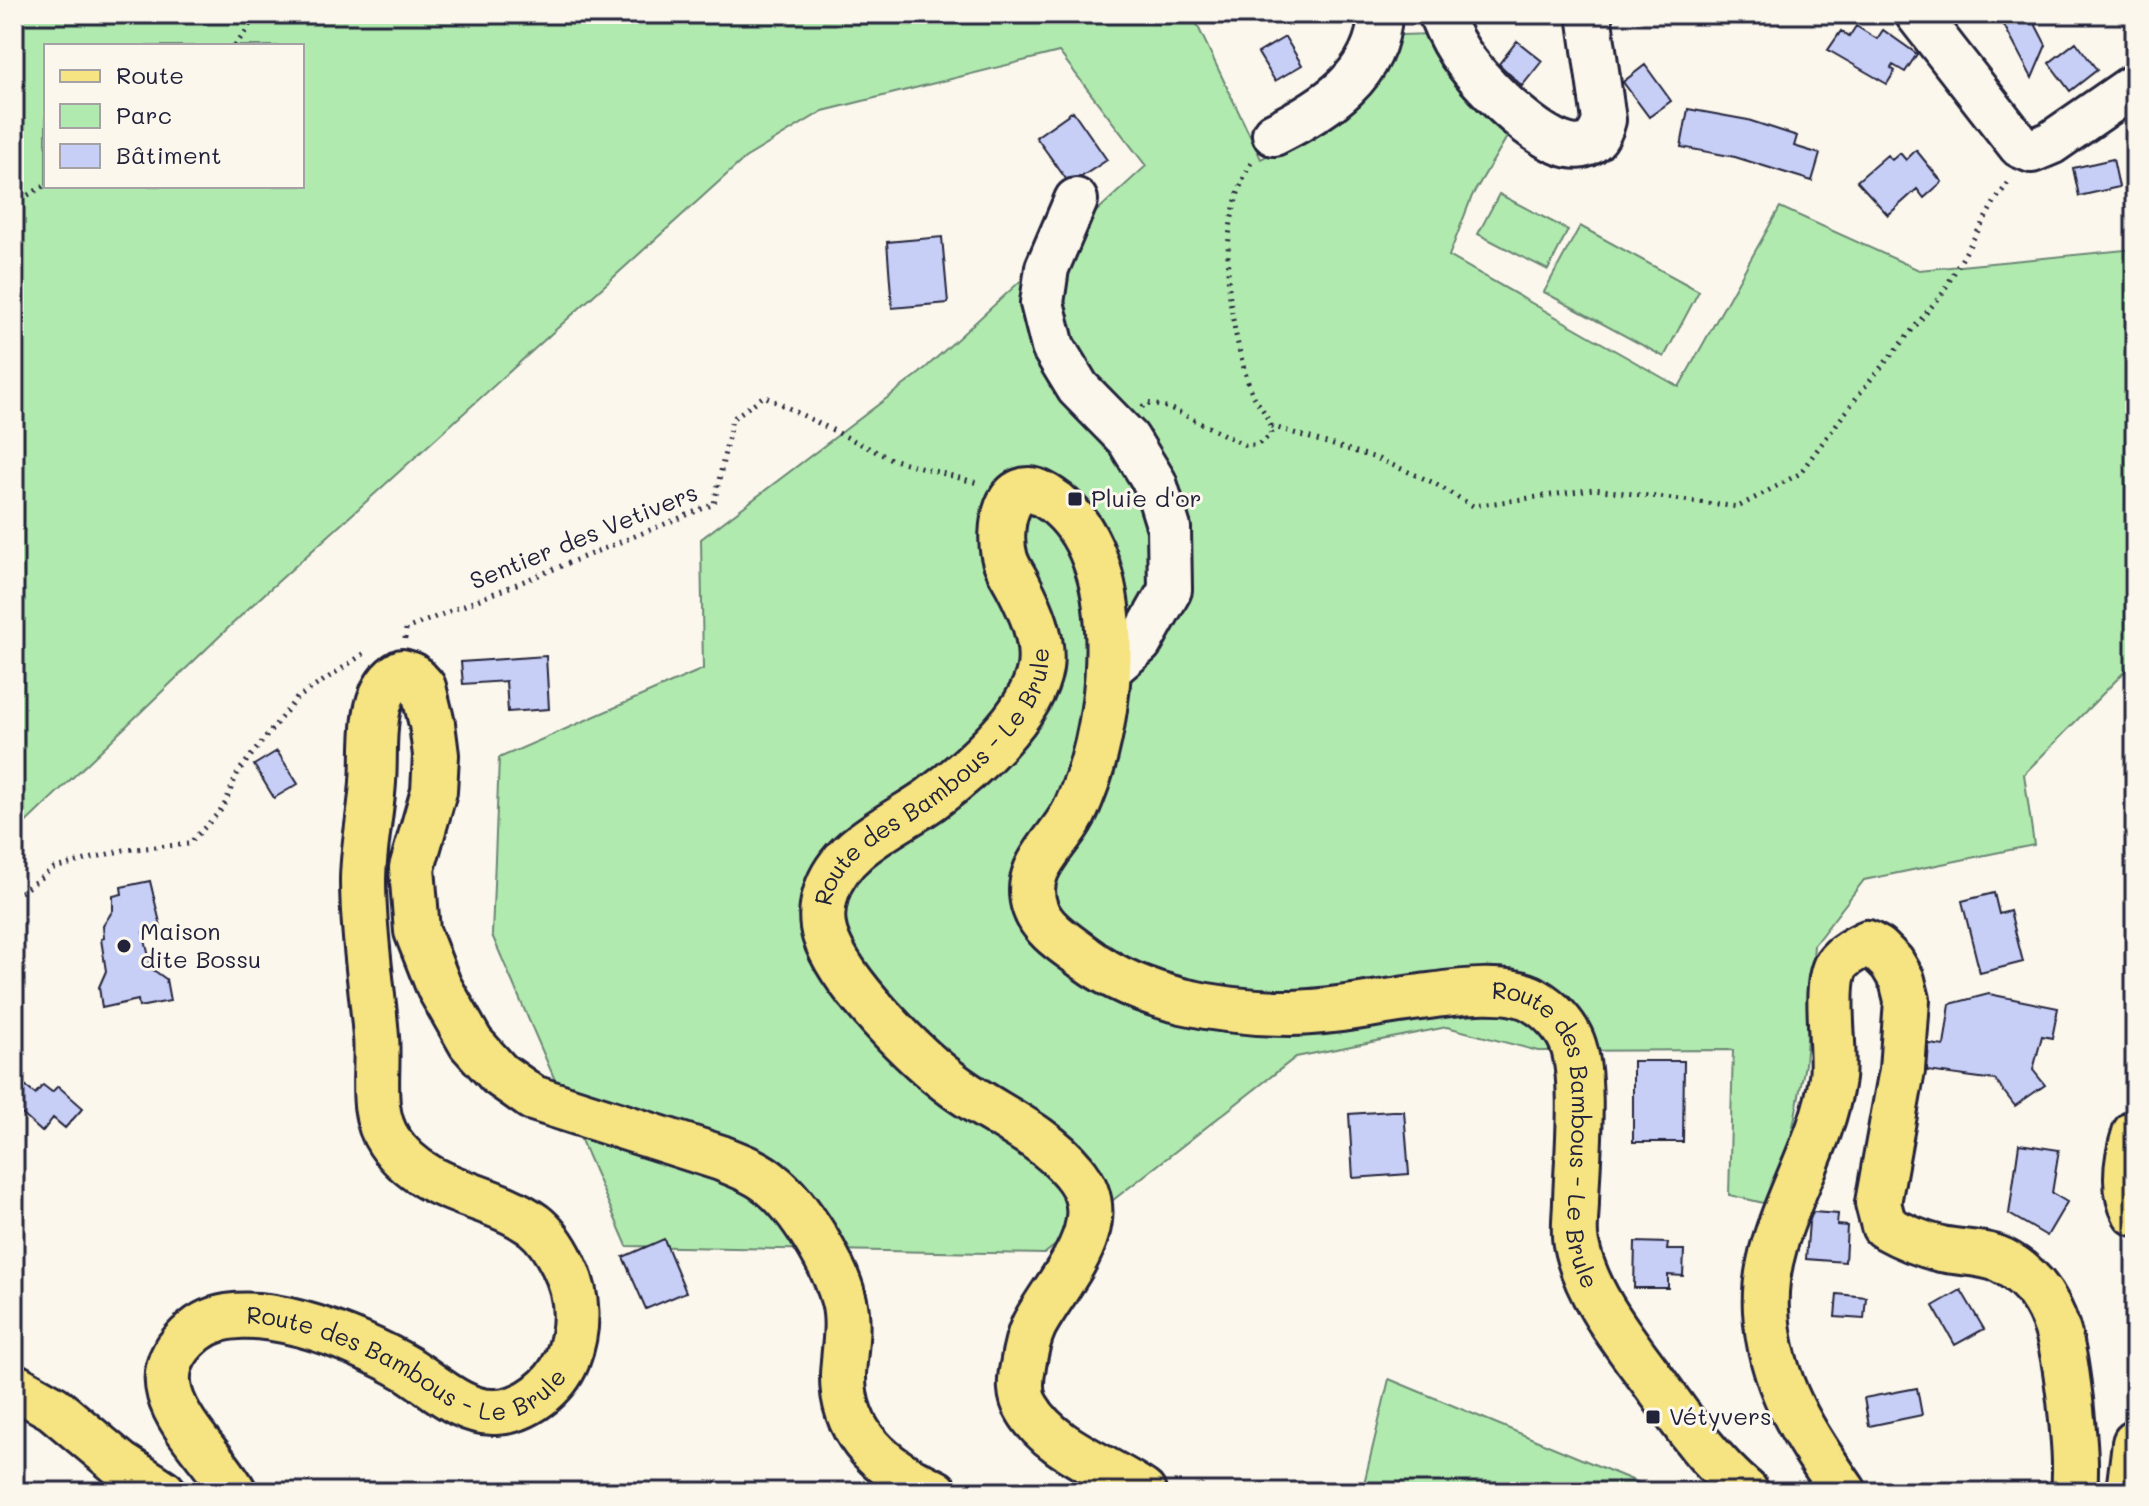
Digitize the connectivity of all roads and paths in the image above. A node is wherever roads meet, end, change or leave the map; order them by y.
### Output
1 (254, 14) edge
2 (1380, 14) edge
3 (1440, 14) edge
4 (1589, 14) edge
5 (1917, 14) edge
6 (236, 44) edge
7 (2135, 85) edge
8 (1274, 134) joint
9 (2026, 149) junction
10 (44, 186) edge
11 (1076, 200) dead end
12 (14, 203) edge
13 (1271, 426) junction
14 (1128, 439) junction
15 (1017, 494) junction
16 (406, 629) junction
17 (390, 652) junction
18 (1107, 671) junction
19 (14, 897) edge
20 (2135, 1133) edge
21 (2135, 1213) edge
22 (14, 1386) edge
23 (2135, 1443) edge
24 (163, 1492) edge
25 (234, 1492) edge
26 (935, 1492) edge
27 (1143, 1492) edge
28 (1746, 1492) edge
29 (1844, 1492) edge
30 (2074, 1492) edge
31 (2129, 1492) edge

1 - 6 path
2 - 8 street
3 - 4 street
5 - 9 street
7 - 9 street
8 - 13 path
9 - 13 path
10 - 12 path
11 - 14 street
13 - 14 path
14 - 18 street
15 - 16 path, Sentier des Vetivers
15 - 18 main road, Route des Bambous - Le Brule
15 - 27 main road, Route des Bambous - Le Brule
16 - 17 path
16 - 17 path
17 - 19 path
17 - 25 main road, Route des Bambous - Le Brule
17 - 26 main road
18 - 28 main road, Route des Bambous - Le Brule
20 - 21 main road
22 - 24 main road
23 - 31 main road
29 - 30 main road

